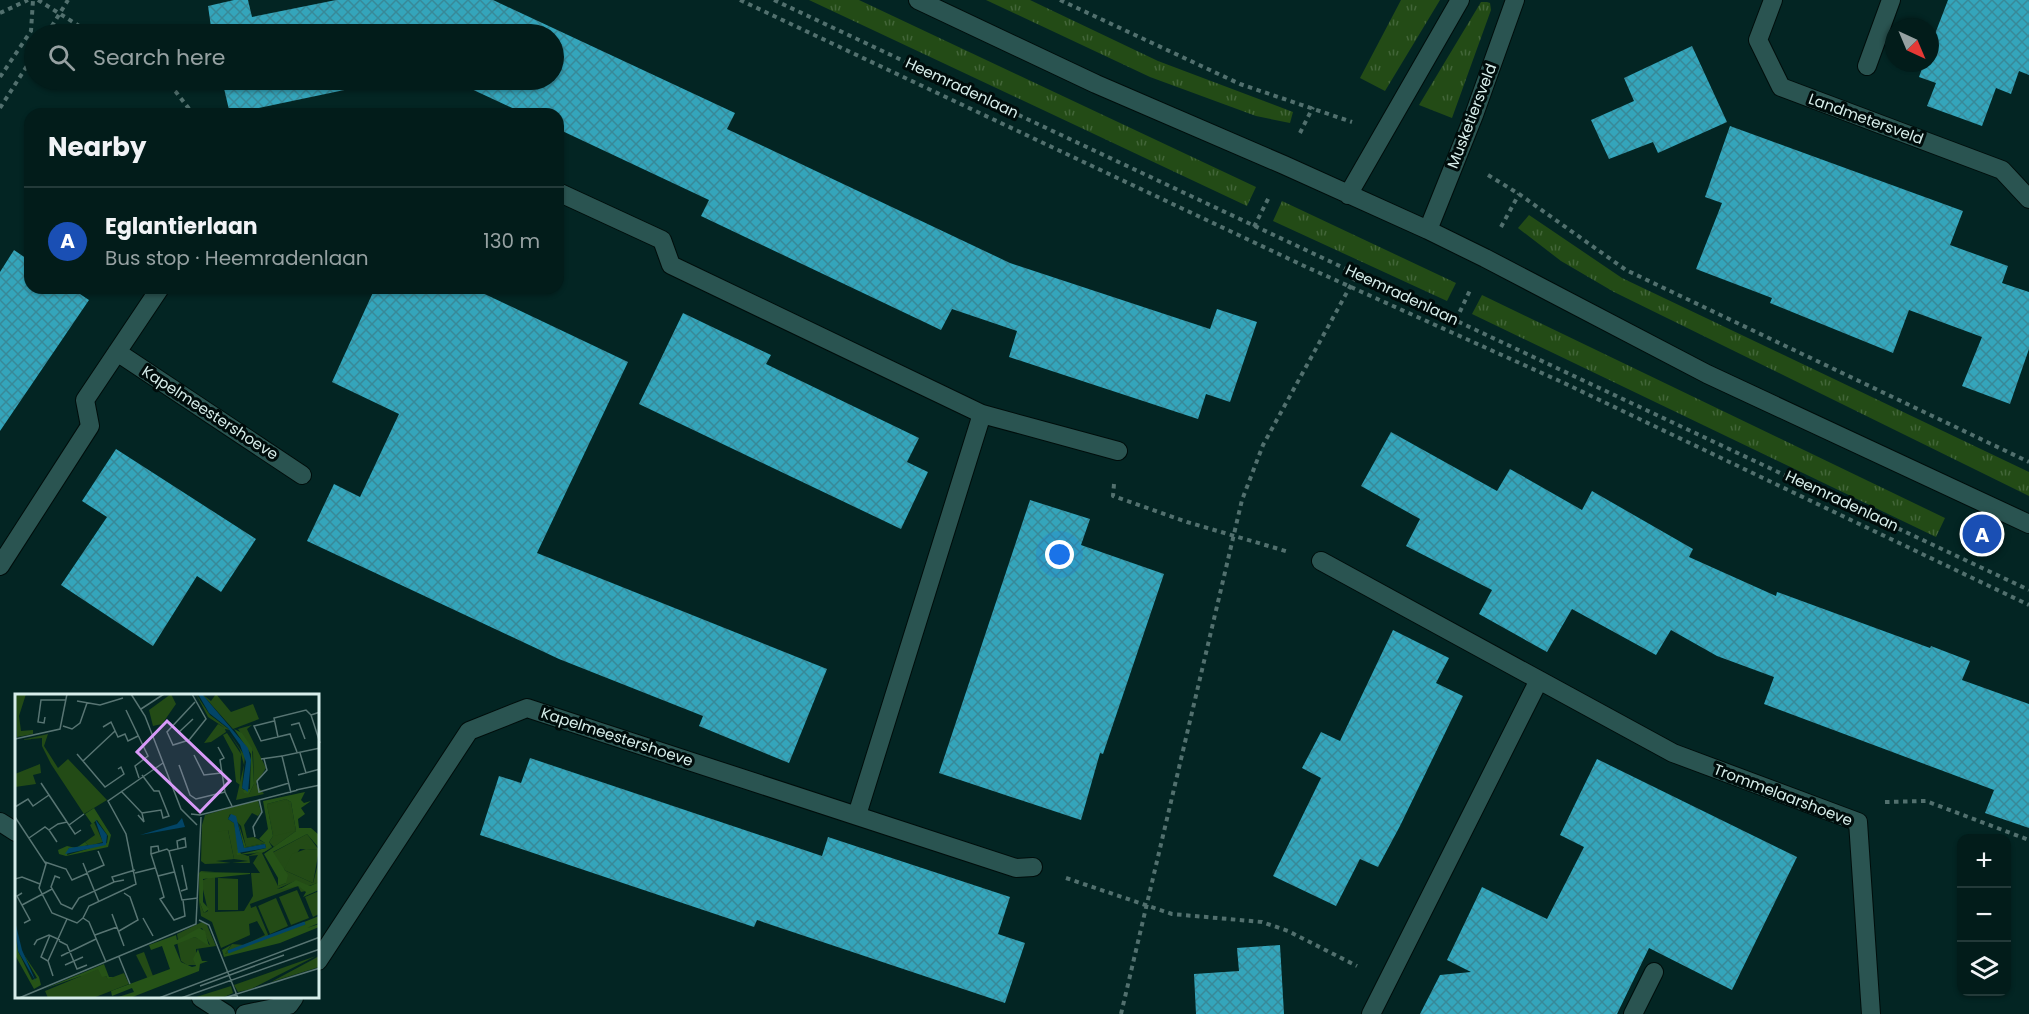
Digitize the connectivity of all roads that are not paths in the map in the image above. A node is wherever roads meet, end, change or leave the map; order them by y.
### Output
1 (918, 0) edge
2 (1460, 0) edge
3 (1515, 0) edge
4 (1773, 0) edge
5 (1891, 0) edge
6 (1867, 66) dead end
7 (564, 195) edge
8 (1348, 195) junction
9 (2029, 199) edge
10 (1428, 230) junction
11 (156, 294) edge
12 (117, 352) junction
13 (982, 414) junction
14 (1118, 451) road end
15 (303, 474) dead end
16 (2029, 524) edge
17 (1321, 561) road end
18 (0, 566) edge
19 (1539, 680) junction
20 (857, 815) junction
21 (0, 822) edge
22 (15, 831) edge
23 (1033, 867) road end
24 (320, 958) edge
25 (1654, 972) dead end
26 (203, 999) edge
27 (293, 999) edge
28 (272, 1011) edge
29 (226, 1014) edge
30 (245, 1014) edge
31 (1371, 1014) edge
32 (1633, 1014) edge
33 (1871, 1014) edge

1 - 8 street
2 - 8 street
3 - 10 street, Musketiersveld
4 - 9 street, Landmetersveld
5 - 6 street
7 - 13 street
8 - 10 street
10 - 16 street
11 - 12 street
12 - 15 street, Kapelmeestershoeve
12 - 18 street
13 - 14 street
13 - 20 street
17 - 19 street, Trommelaarshoeve
19 - 31 street
19 - 33 street, Trommelaarshoeve
20 - 23 street, Kapelmeestershoeve
20 - 24 street, Kapelmeestershoeve
21 - 22 street
25 - 32 street
26 - 29 street
27 - 28 street
28 - 30 street

